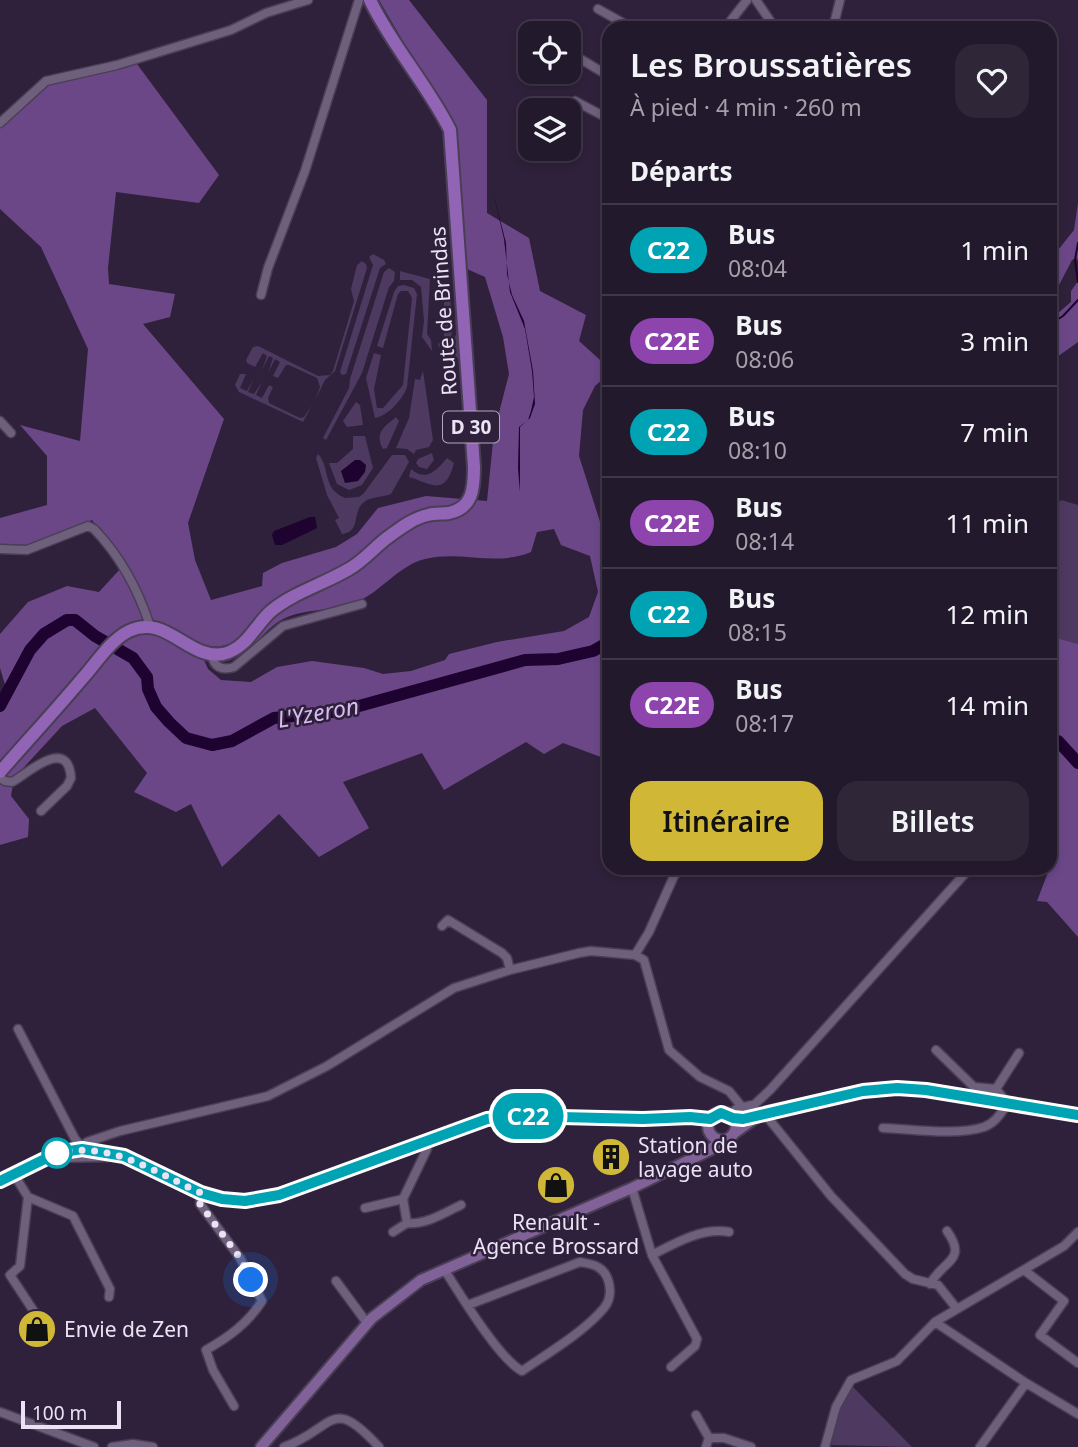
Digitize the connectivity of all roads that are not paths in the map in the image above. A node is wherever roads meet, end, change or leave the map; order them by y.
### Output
1 (308, 0) edge
2 (359, 0) edge
3 (370, 0) edge
4 (747, 0) edge
5 (755, 0) edge
6 (840, 0) edge
7 (598, 9) dead end
8 (619, 21) edge
9 (730, 21) edge
10 (770, 21) edge
11 (835, 21) edge
12 (581, 59) edge
13 (602, 72) edge
14 (581, 103) edge
15 (602, 115) edge
16 (0, 123) edge
17 (261, 296) dead end
18 (0, 421) edge
19 (11, 433) dead end
20 (0, 549) edge
21 (362, 604) dead end
22 (150, 626) junction
23 (212, 654) junction
24 (0, 772) edge
25 (0, 778) edge
26 (41, 811) dead end
27 (675, 875) edge
28 (965, 875) edge
29 (442, 926) dead end
30 (635, 955) junction
31 (510, 970) junction
32 (18, 1029) dead end
33 (936, 1050) dead end
34 (1019, 1053) dead end
35 (996, 1089) junction
36 (1007, 1103) junction
37 (742, 1107) junction
38 (761, 1115) junction
39 (1078, 1115) edge
40 (731, 1117) junction
41 (710, 1119) junction
42 (883, 1128) dead end
43 (710, 1134) junction
44 (733, 1134) junction
45 (721, 1140) junction
46 (425, 1141) junction
47 (82, 1151) junction
48 (698, 1154) junction
49 (13, 1173) junction
50 (0, 1182) edge
51 (632, 1188) junction
52 (201, 1193) junction
53 (28, 1197) junction
54 (403, 1199) junction
55 (461, 1205) dead end
56 (365, 1208) dead end
57 (407, 1223) junction
58 (947, 1231) dead end
59 (393, 1232) dead end
60 (729, 1232) dead end
61 (1078, 1233) edge
62 (652, 1255) junction
63 (444, 1269) junction
64 (1024, 1270) junction
65 (336, 1281) dead end
66 (930, 1284) junction
67 (109, 1297) dead end
68 (468, 1305) junction
69 (957, 1309) junction
70 (36, 1313) dead end
71 (934, 1322) junction
72 (367, 1323) junction
73 (1078, 1363) edge
74 (671, 1367) dead end
75 (1026, 1383) junction
76 (234, 1406) dead end
77 (0, 1412) edge
78 (1078, 1414) edge
79 (696, 1415) dead end
80 (707, 1443) edge
81 (739, 1445) edge
82 (94, 1447) edge
83 (112, 1447) edge
84 (153, 1447) edge
85 (261, 1447) edge
86 (284, 1447) edge
87 (379, 1447) edge
88 (751, 1447) edge
89 (825, 1447) edge
90 (980, 1447) edge

1 - 16 street
2 - 17 street
3 - 23 main road, Route de Brindas / D 30
4 - 9 street
5 - 10 street
6 - 11 street
7 - 8 street
12 - 13 street
14 - 15 street
18 - 19 street
20 - 22 street
21 - 23 street
22 - 23 main road
22 - 24 main road
25 - 26 street
27 - 30 street
28 - 37 street
29 - 31 street
30 - 31 street
30 - 37 street
31 - 47 street
32 - 47 street
33 - 35 street
34 - 35 street
35 - 36 street
36 - 38 main road
36 - 39 main road
36 - 42 street
37 - 40 street
38 - 40 main road
38 - 44 main road
38 - 66 street
40 - 41 main road
40 - 44 main road
41 - 43 main road
41 - 46 street
43 - 45 main road
43 - 48 main road
44 - 45 main road
45 - 48 main road
46 - 52 street
46 - 54 street
47 - 49 street
47 - 52 street
48 - 51 main road
49 - 50 street
49 - 53 street
51 - 62 street
51 - 63 main road
52 - 76 street
53 - 67 street
53 - 70 street
54 - 56 street
54 - 57 street
55 - 57 street
57 - 59 street
58 - 66 street
60 - 62 street
61 - 64 street
62 - 74 street
63 - 68 street
63 - 72 main road
64 - 69 street
64 - 73 street
65 - 72 street
66 - 69 street
68 - 68 street
69 - 71 street
71 - 75 street
71 - 89 street
72 - 85 main road
75 - 78 street
75 - 90 street
77 - 82 street
79 - 80 street
80 - 81 street
81 - 88 street
83 - 84 street
86 - 87 street

